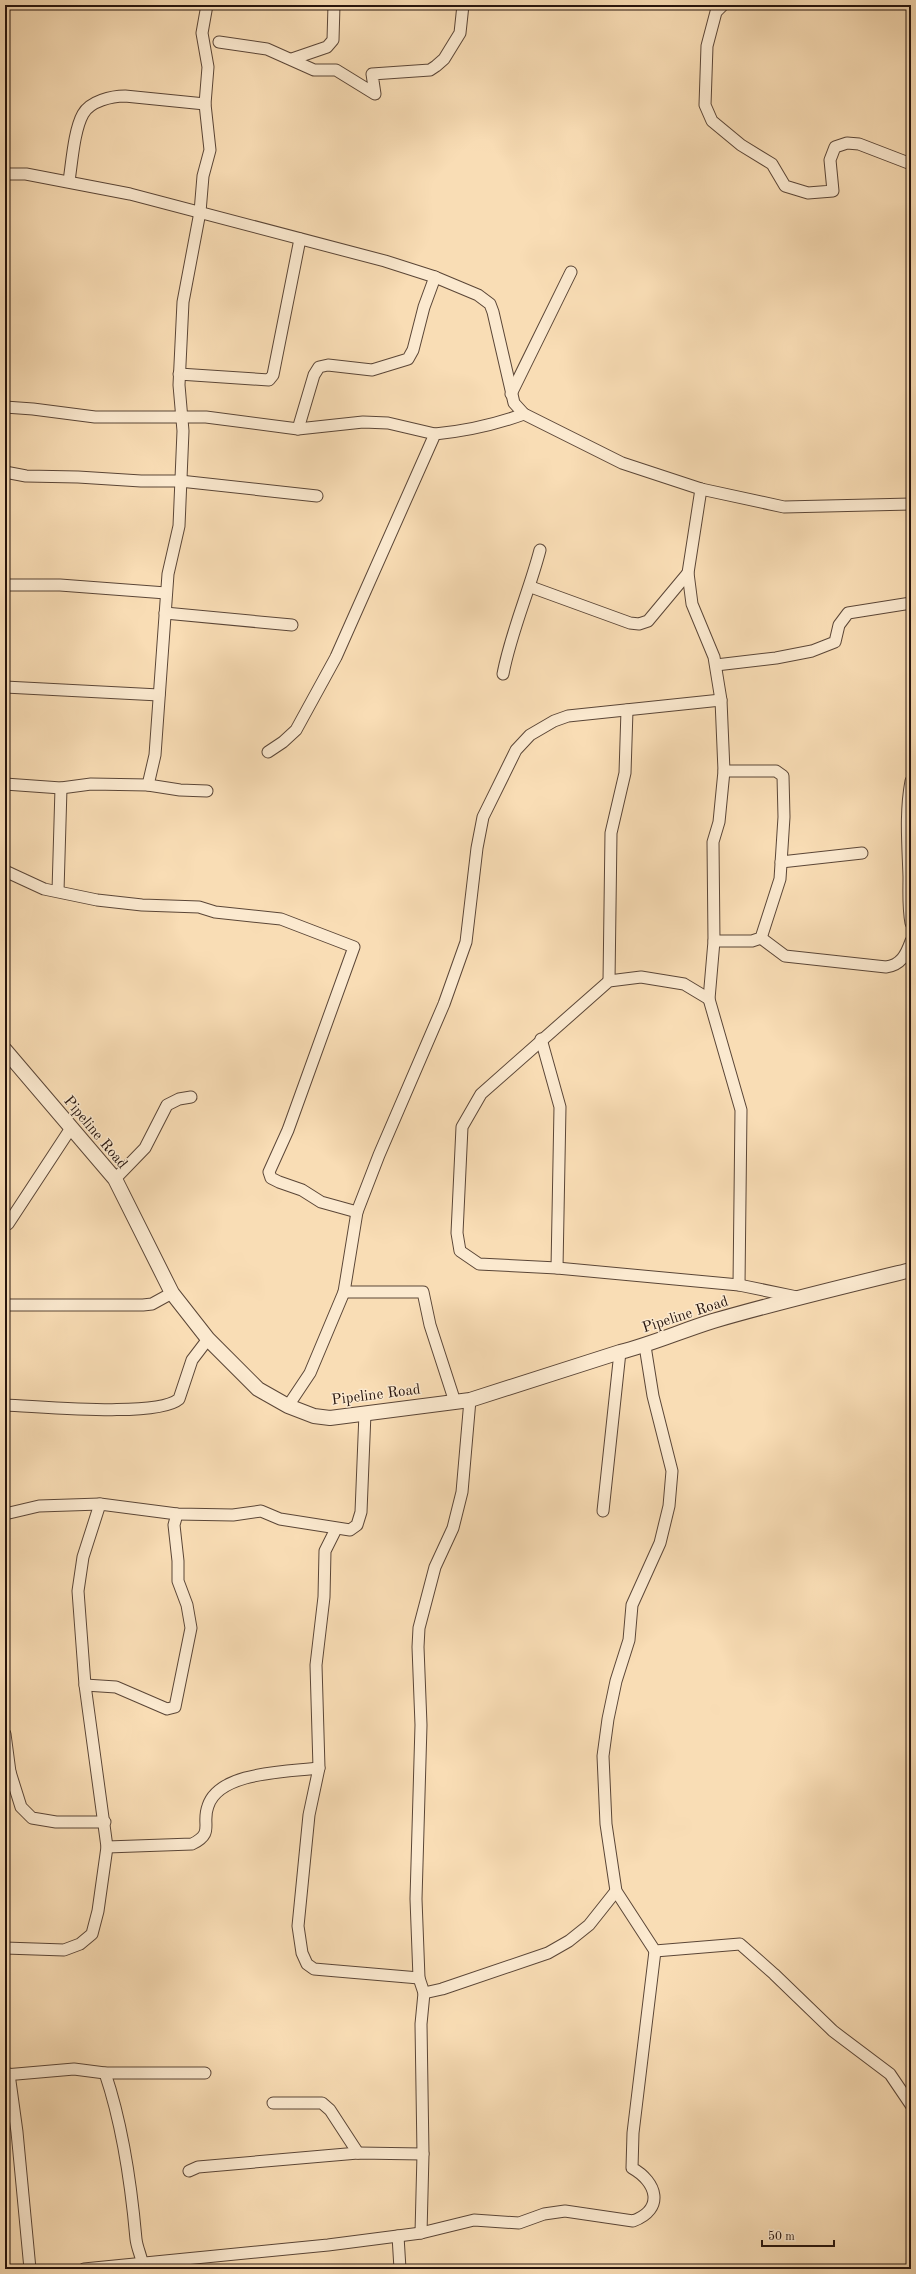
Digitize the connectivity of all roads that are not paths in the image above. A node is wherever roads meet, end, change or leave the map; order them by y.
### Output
1 (207, 5) edge
2 (334, 5) edge
3 (463, 5) edge
4 (723, 5) edge
5 (219, 42) dead end
6 (292, 59) junction
7 (205, 104) junction
8 (911, 164) edge
9 (5, 174) edge
10 (69, 181) junction
11 (200, 212) junction
12 (300, 239) junction
13 (571, 272) dead end
14 (435, 277) junction
15 (179, 374) junction
16 (511, 394) junction
17 (5, 407) edge
18 (524, 414) junction
19 (182, 418) junction
20 (298, 429) junction
21 (435, 434) junction
22 (5, 472) edge
23 (180, 481) junction
24 (701, 489) junction
25 (317, 496) dead end
26 (911, 504) edge
27 (540, 550) dead end
28 (688, 573) junction
29 (5, 585) edge
30 (531, 587) junction
31 (166, 593) junction
32 (911, 603) edge
33 (165, 613) junction
34 (292, 625) dead end
35 (716, 665) junction
36 (503, 674) dead end
37 (5, 687) edge
38 (159, 695) junction
39 (720, 700) junction
40 (627, 710) junction
41 (268, 752) dead end
42 (724, 770) junction
43 (911, 781) edge
44 (5, 784) edge
45 (148, 785) junction
46 (61, 788) junction
47 (207, 791) dead end
48 (862, 853) dead end
49 (781, 862) junction
50 (5, 871) edge
51 (58, 891) junction
52 (911, 923) edge
53 (761, 938) junction
54 (714, 941) junction
55 (911, 942) edge
56 (609, 981) junction
57 (709, 999) junction
58 (541, 1039) junction
59 (5, 1050) edge
60 (191, 1097) dead end
61 (71, 1128) junction
62 (115, 1179) junction
63 (357, 1212) junction
64 (8, 1224) dead end
65 (557, 1268) junction
66 (911, 1270) edge
67 (739, 1285) junction
68 (344, 1292) junction
69 (172, 1293) junction
70 (797, 1298) junction
71 (5, 1305) edge
72 (208, 1339) junction
73 (646, 1346) junction
74 (620, 1352) junction
75 (470, 1400) junction
76 (456, 1402) junction
77 (5, 1406) edge
78 (288, 1406) junction
79 (365, 1413) junction
80 (100, 1504) junction
81 (602, 1512) dead end
82 (5, 1514) edge
83 (177, 1514) junction
84 (336, 1529) junction
85 (85, 1685) junction
86 (5, 1734) edge
87 (319, 1768) junction
88 (8, 1770) edge
89 (105, 1822) junction
90 (107, 1847) junction
91 (616, 1891) junction
92 (5, 1948) edge
93 (655, 1951) junction
94 (419, 1978) junction
95 (424, 1993) junction
96 (105, 2073) junction
97 (205, 2073) dead end
98 (7, 2075) edge
99 (273, 2103) dead end
100 (911, 2105) edge
101 (358, 2153) junction
102 (423, 2154) junction
103 (189, 2171) dead end
104 (421, 2233) junction
105 (398, 2236) junction
106 (196, 2264) edge
107 (143, 2267) edge
108 (30, 2269) edge
109 (84, 2269) edge
110 (400, 2269) edge

1 - 7 street
2 - 6 street
3 - 6 street
4 - 8 street
5 - 6 street
7 - 10 street
7 - 11 street
9 - 10 street
10 - 11 street
11 - 12 street
11 - 15 street
12 - 14 street
12 - 15 street
13 - 16 street
14 - 16 street
14 - 20 street
15 - 19 street
16 - 18 street
17 - 19 street
18 - 21 street
18 - 24 street
19 - 20 street
19 - 23 street
20 - 21 street
21 - 41 street
22 - 23 street
23 - 25 street
23 - 31 street
24 - 26 street
24 - 28 street
27 - 30 street
28 - 30 street
28 - 35 street
29 - 31 street
30 - 36 street
31 - 33 street
32 - 35 street
33 - 34 street
33 - 38 street
35 - 39 street
37 - 38 street
38 - 45 street
39 - 40 street
39 - 42 street
40 - 56 street
40 - 63 street
42 - 49 street
42 - 54 street
43 - 52 street
44 - 46 street
45 - 46 street
45 - 47 street
46 - 51 street
48 - 49 street
49 - 53 street
50 - 51 street
51 - 63 street
53 - 54 street
53 - 55 street
54 - 57 street
56 - 57 street
56 - 58 street
57 - 67 street
58 - 65 street
58 - 65 street
59 - 61 street, Pipeline Road
60 - 62 street
61 - 62 street, Pipeline Road
61 - 64 street
62 - 69 street, Pipeline Road
63 - 68 street
65 - 67 street
66 - 70 street, Pipeline Road
67 - 70 street
68 - 76 street
68 - 78 street
69 - 71 street
69 - 72 street, Pipeline Road
70 - 73 street, Pipeline Road
72 - 77 street
72 - 78 street, Pipeline Road
73 - 74 street, Pipeline Road
73 - 91 street
74 - 75 street, Pipeline Road
74 - 81 street
75 - 76 street, Pipeline Road
75 - 94 street
76 - 79 street, Pipeline Road
78 - 79 street, Pipeline Road
79 - 84 street
80 - 82 street
80 - 83 street
80 - 85 street
83 - 84 street
83 - 85 street
84 - 87 street
85 - 89 street
86 - 88 street
87 - 90 street
87 - 94 street
88 - 89 street
89 - 90 street
90 - 92 street
91 - 93 street
91 - 95 street
93 - 100 street
93 - 104 street
94 - 95 street
95 - 102 street
96 - 97 street
96 - 98 street
96 - 107 street
98 - 108 street
99 - 101 street
101 - 102 street
101 - 103 street
102 - 104 street
104 - 105 street
105 - 106 street
105 - 110 street
106 - 107 street
107 - 109 street

